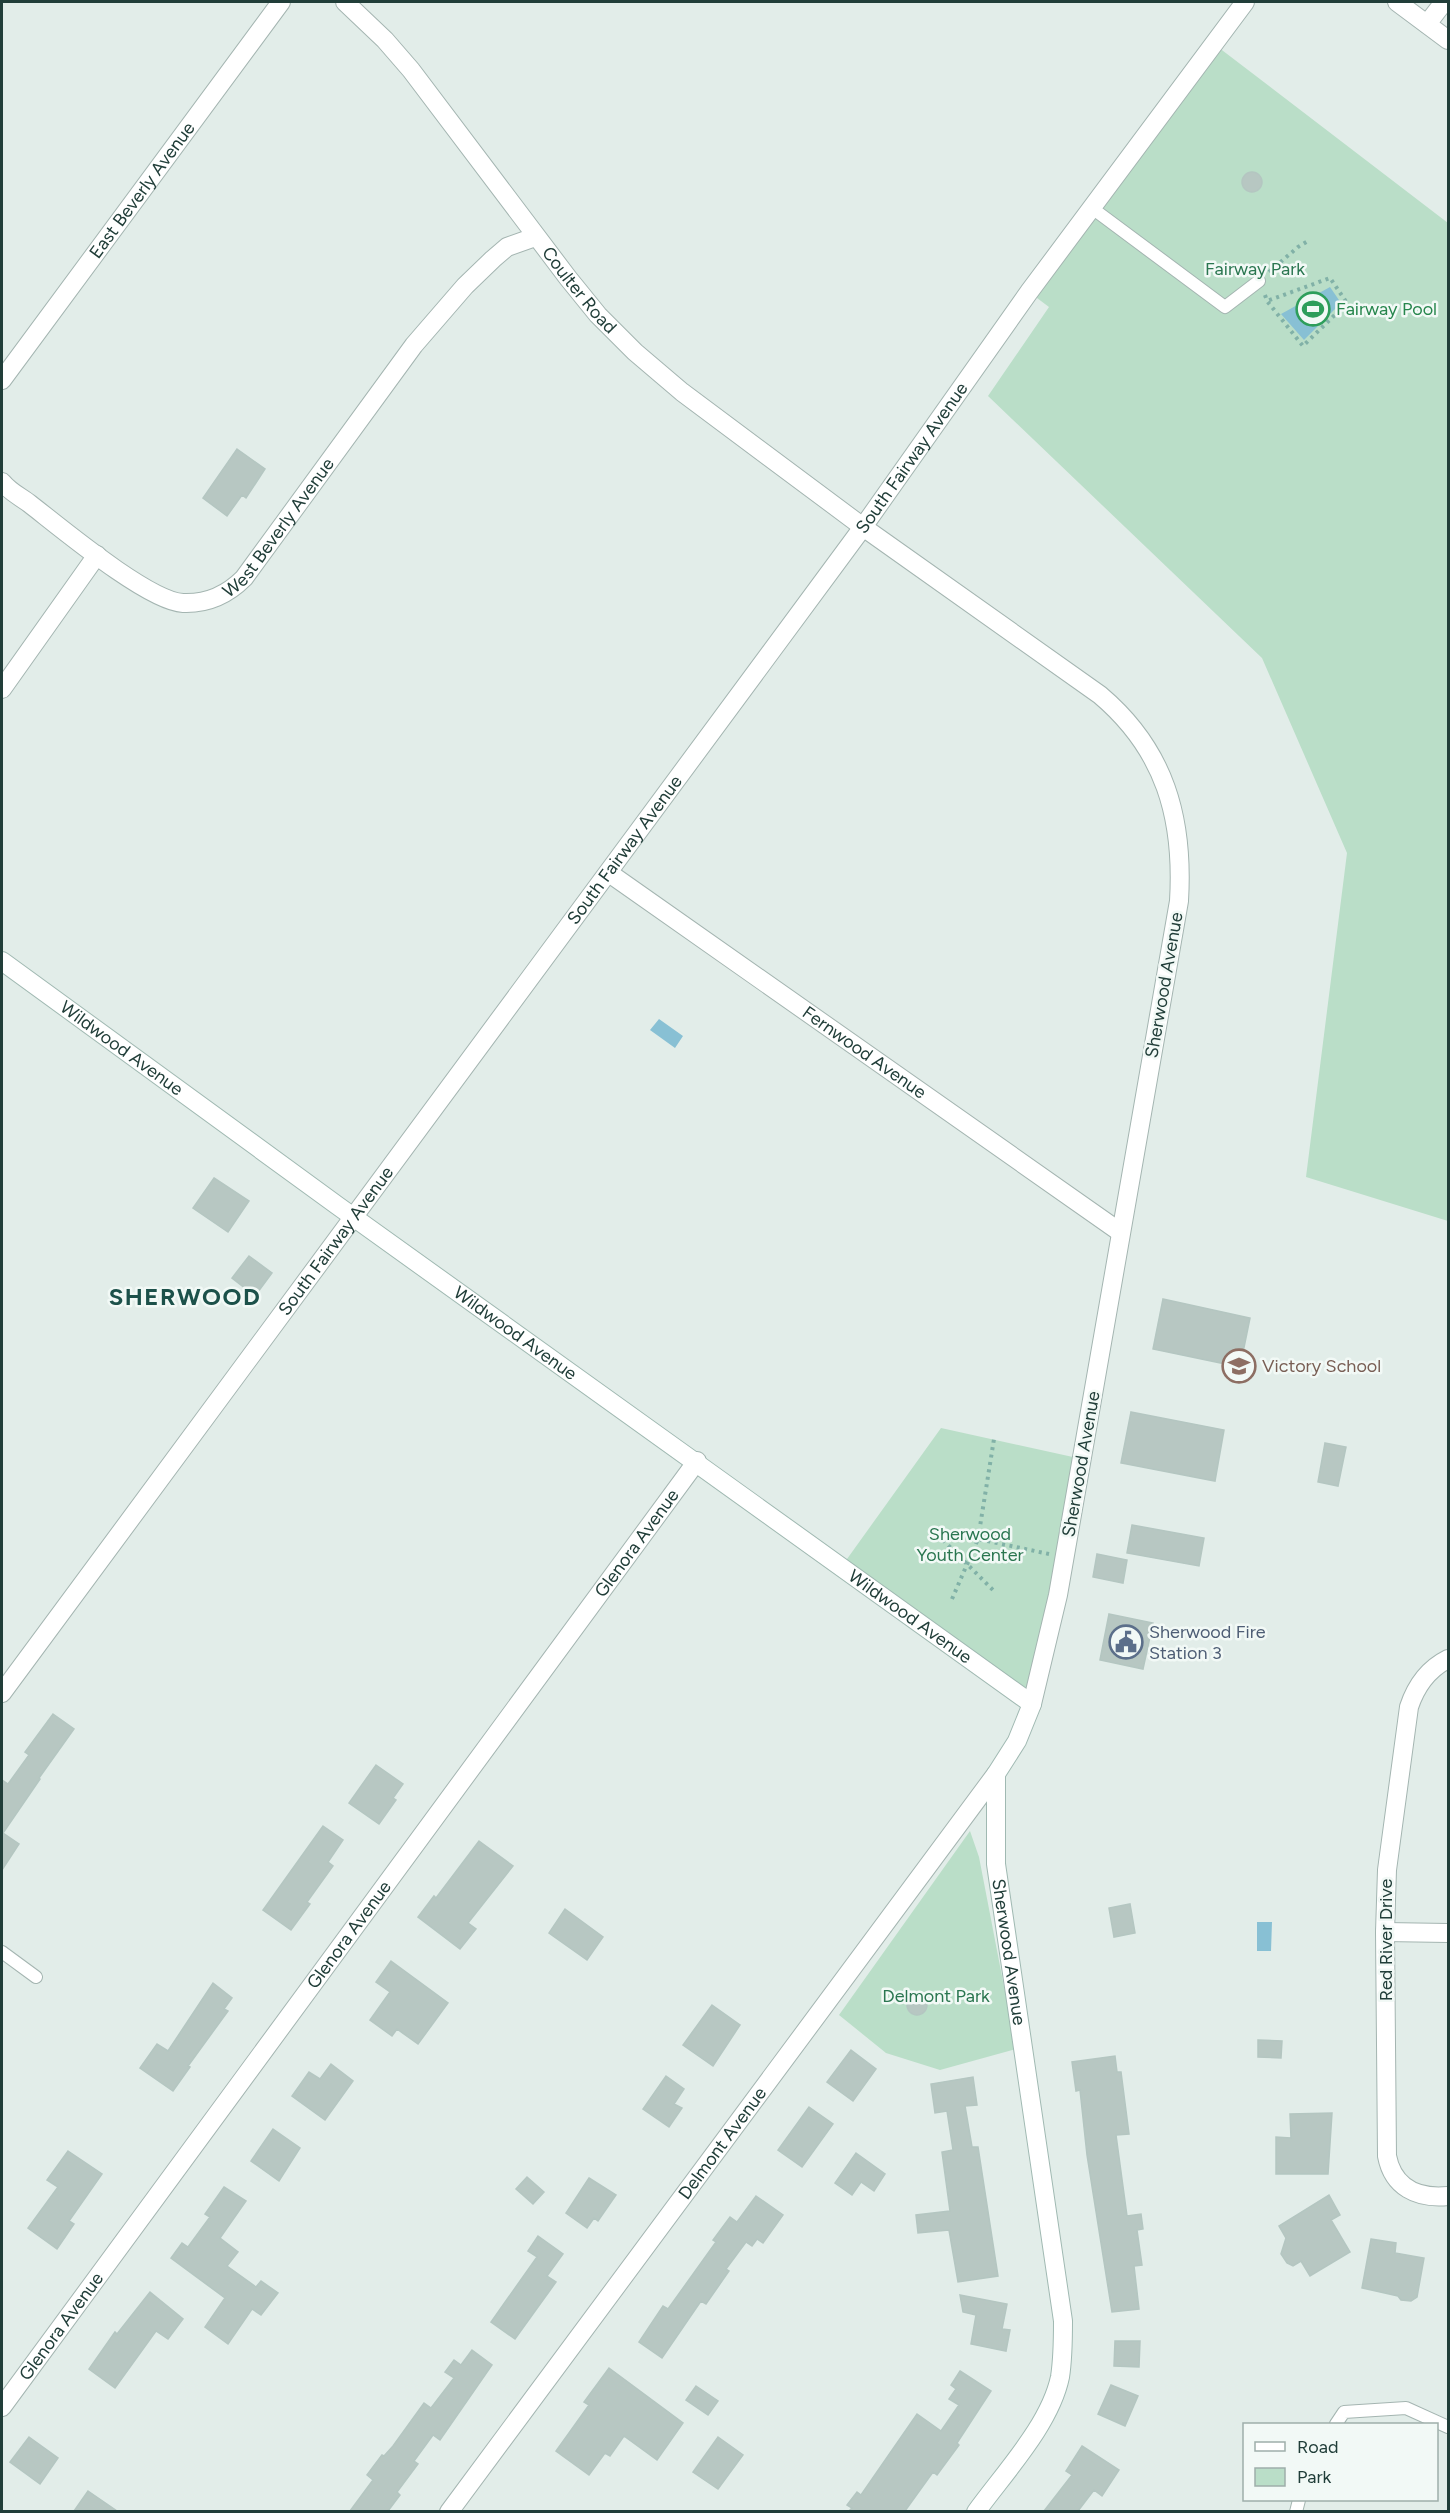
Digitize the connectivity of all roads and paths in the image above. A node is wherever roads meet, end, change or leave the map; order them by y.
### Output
1 (281, 2) edge
2 (345, 2) edge
3 (1245, 2) edge
4 (1396, 2) edge
5 (1444, 2) edge
6 (1427, 24) junction
7 (1449, 40) edge
8 (1092, 208) junction
9 (535, 237) junction
10 (1308, 241) dead end
11 (1259, 281) junction
12 (1267, 301) junction
13 (2, 380) edge
14 (2, 482) edge
15 (863, 527) junction
16 (97, 555) junction
17 (2, 689) edge
18 (609, 873) junction
19 (2, 961) edge
20 (353, 1216) junction
21 (1120, 1232) junction
22 (994, 1439) dead end
23 (697, 1461) junction
24 (978, 1539) junction
25 (943, 1540) dead end
26 (1064, 1558) junction
27 (967, 1565) junction
28 (993, 1590) dead end
29 (952, 1599) dead end
30 (1449, 1659) edge
31 (2, 1694) edge
32 (1032, 1704) junction
33 (996, 1774) junction
34 (1385, 1932) junction
35 (1449, 1933) edge
36 (2, 1952) edge
37 (36, 1977) dead end
38 (1449, 2196) edge
39 (2, 2407) edge
40 (1337, 2423) edge
41 (1449, 2427) edge
42 (449, 2511) edge
43 (976, 2511) edge

1 - 13 street, East Beverly Avenue
2 - 9 street, Coulter Road
3 - 8 street, South Fairway Avenue
4 - 6 street
5 - 6 street
6 - 7 street
8 - 11 lane
8 - 15 street, South Fairway Avenue
9 - 15 street, Coulter Road
9 - 16 street, West Beverly Avenue
10 - 11 path
11 - 12 path
12 - 12 path
14 - 16 street
15 - 18 street, South Fairway Avenue
15 - 21 street, Sherwood Avenue
16 - 17 street
18 - 20 street, South Fairway Avenue
18 - 21 street, Fernwood Avenue
19 - 20 street, Wildwood Avenue
20 - 23 street, Wildwood Avenue
20 - 31 street, South Fairway Avenue
21 - 26 street, Sherwood Avenue
22 - 24 path
23 - 32 street, Wildwood Avenue
23 - 39 street, Glenora Avenue
24 - 26 path
24 - 27 path
25 - 27 path
26 - 32 street, Sherwood Avenue
27 - 28 path
27 - 29 path
30 - 34 street, Red River Drive
32 - 33 street, Sherwood Avenue
33 - 42 street, Delmont Avenue
33 - 43 street, Sherwood Avenue
34 - 35 street
34 - 38 street, Red River Drive
36 - 37 lane
40 - 41 lane

